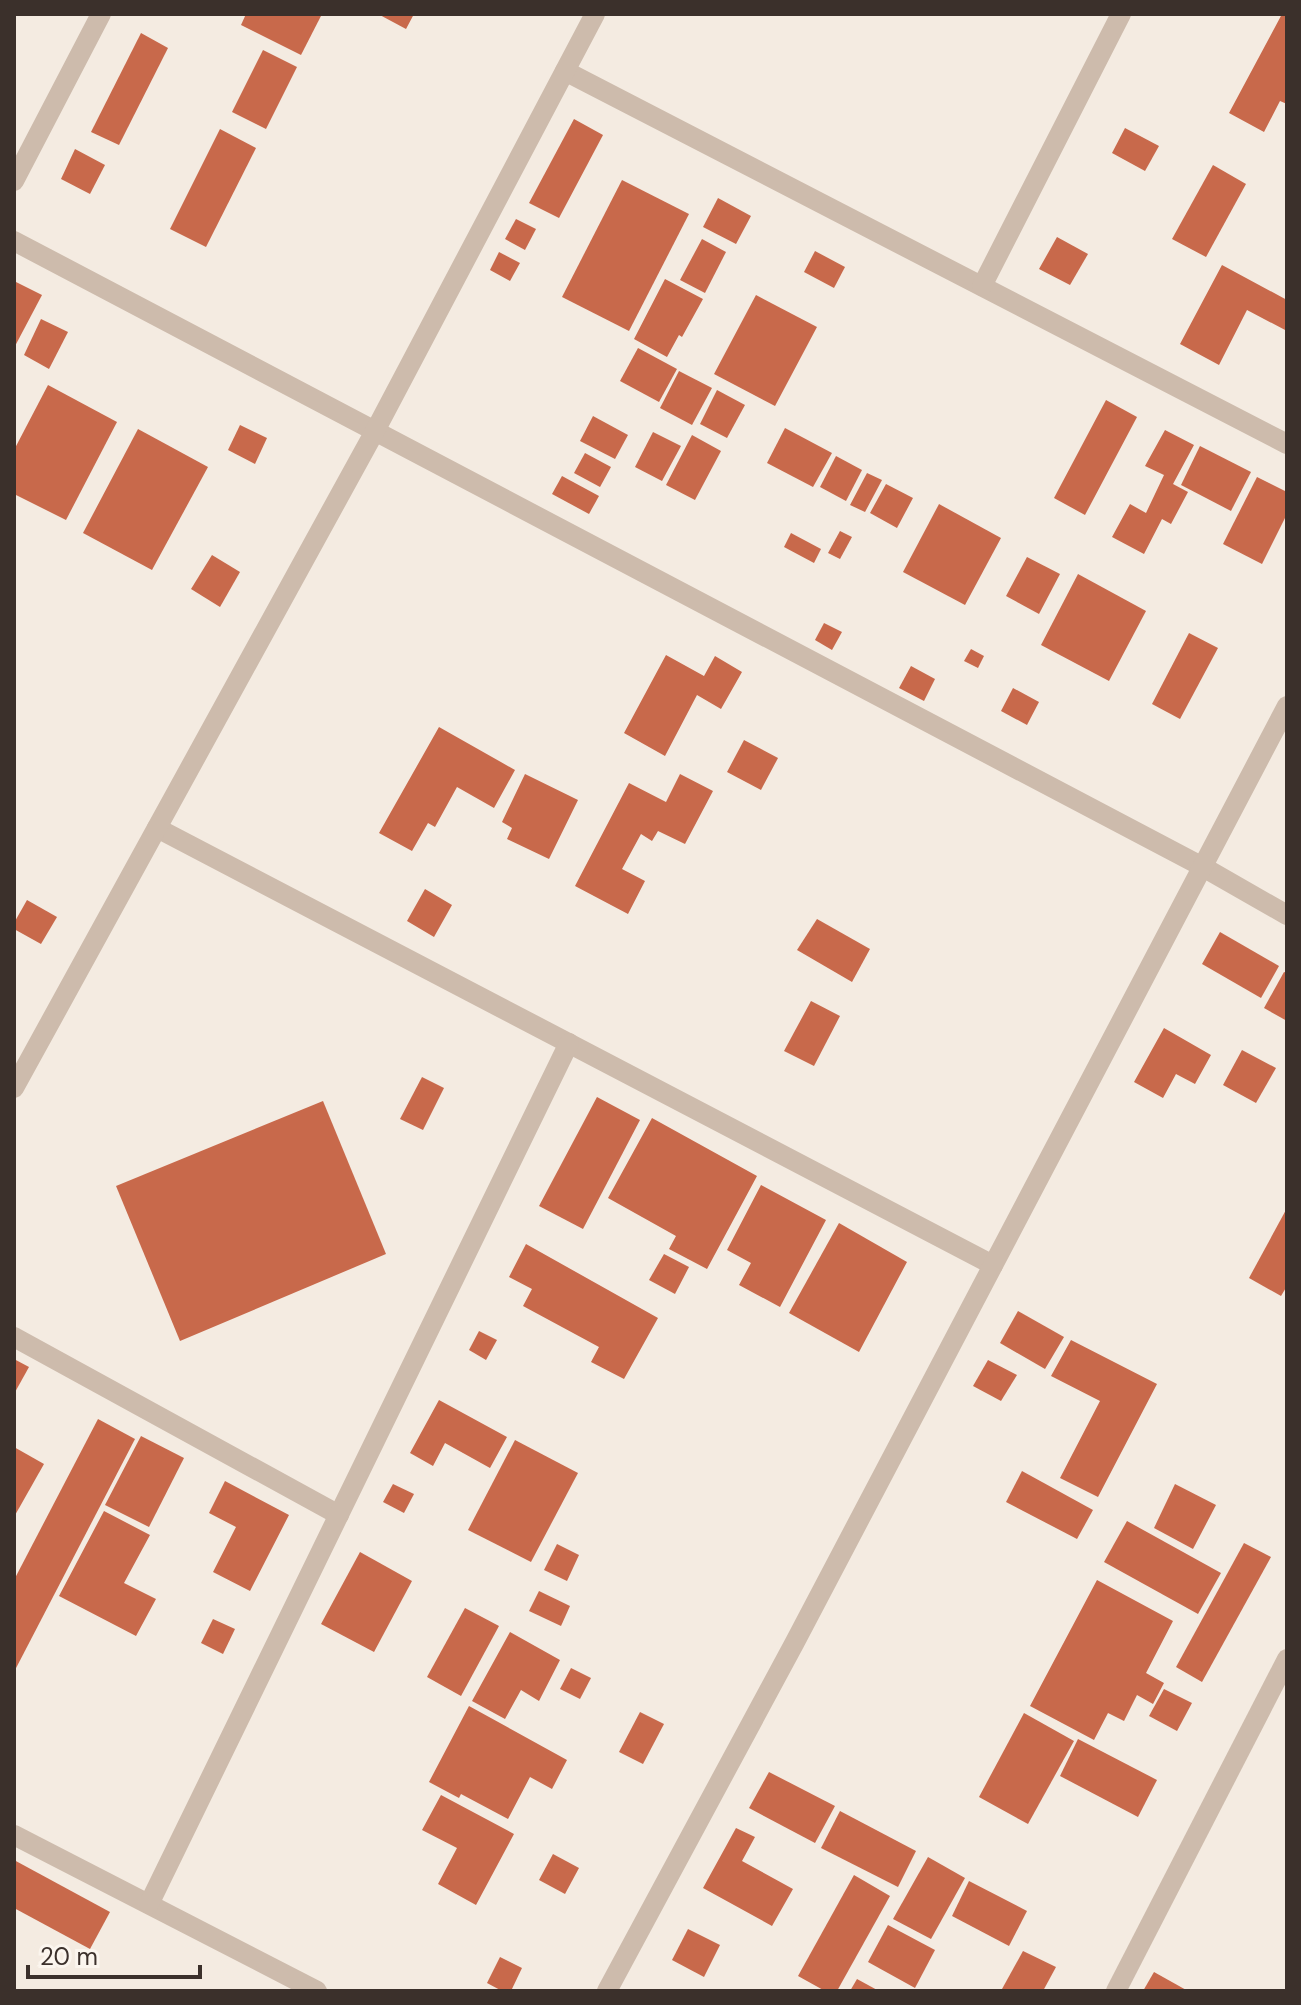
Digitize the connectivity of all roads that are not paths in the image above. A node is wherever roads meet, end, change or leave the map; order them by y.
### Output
1 (101, 14) edge
2 (595, 14) edge
3 (1121, 14) edge
4 (565, 71) junction
5 (14, 181) edge
6 (14, 241) edge
7 (982, 286) junction
8 (375, 431) junction
9 (1287, 444) edge
10 (1287, 706) edge
11 (157, 828) junction
12 (1203, 867) junction
13 (1287, 915) edge
14 (569, 1043) junction
15 (14, 1088) edge
16 (993, 1265) junction
17 (14, 1337) edge
18 (339, 1515) junction
19 (1287, 1659) edge
20 (14, 1835) edge
21 (149, 1904) junction
22 (317, 1991) edge
23 (607, 1991) edge
24 (1116, 1991) edge

1 - 5 street
2 - 4 street
3 - 7 street
4 - 7 street
4 - 8 street
6 - 8 street
7 - 9 street
8 - 11 street
8 - 12 street
10 - 12 street
11 - 14 street
11 - 15 street
12 - 13 street
12 - 16 street
14 - 16 street
14 - 18 street
16 - 23 street
17 - 18 street
18 - 21 street
19 - 24 street
20 - 21 street
21 - 22 street

